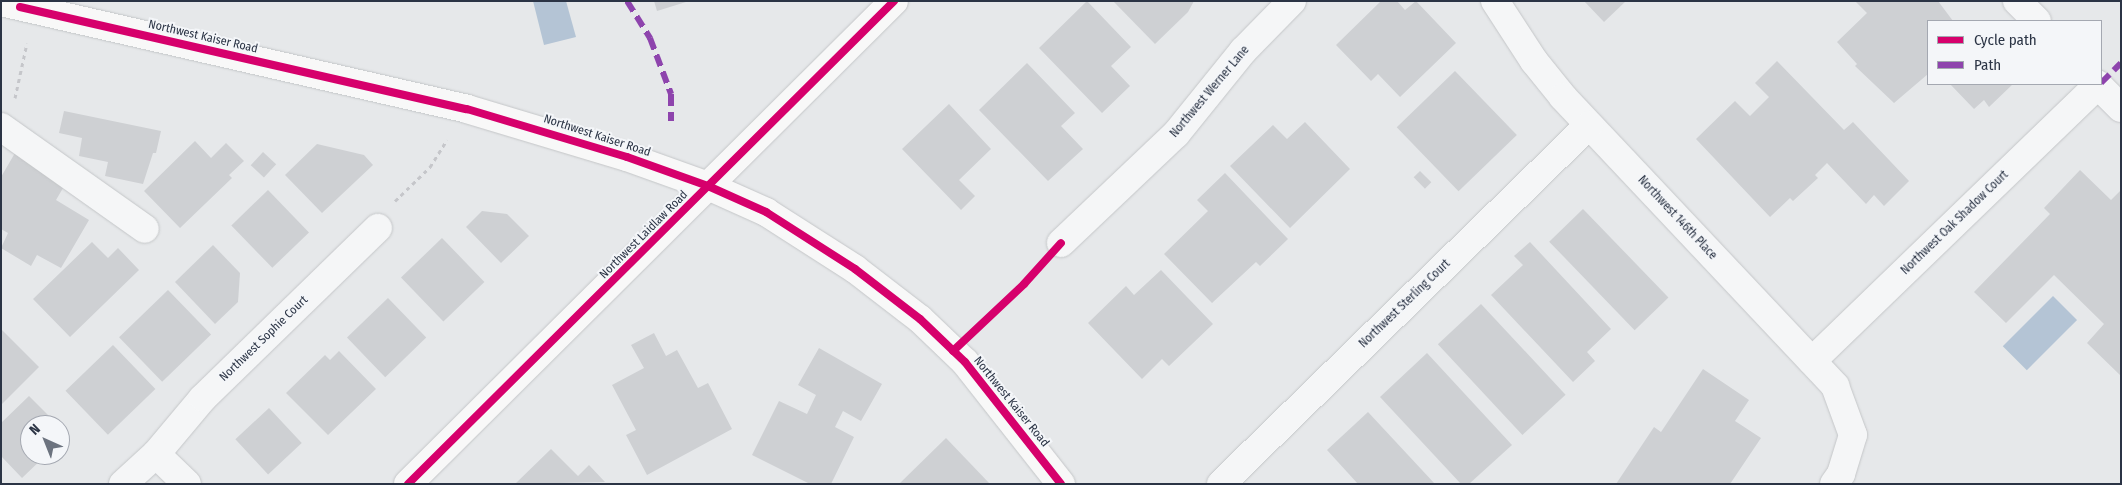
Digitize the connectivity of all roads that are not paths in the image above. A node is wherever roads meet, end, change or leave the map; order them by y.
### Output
1 (894, 1) edge
2 (1292, 1) edge
3 (1495, 1) edge
4 (2017, 1) edge
5 (1, 2) edge
6 (2036, 20) edge
7 (2097, 85) edge
8 (2099, 85) edge
9 (2121, 108) edge
10 (1589, 125) junction
11 (4, 129) edge
12 (708, 186) junction
13 (378, 228) road end
14 (145, 229) dead end
15 (1061, 243) dead end
16 (1812, 361) junction
17 (156, 454) junction
18 (123, 484) edge
19 (187, 484) edge
20 (408, 484) edge
21 (1061, 484) edge
22 (1221, 484) edge
23 (1834, 484) edge

1 - 12 main road, Northwest Laidlaw Road
2 - 15 street, Northwest Werner Lane
3 - 10 street, Northwest 146th Place
4 - 6 street
5 - 12 main road, Northwest Kaiser Road
7 - 16 street, Northwest Oak Shadow Court
8 - 9 street, Northwest Oak Shadow Court
10 - 16 street, Northwest 146th Place
10 - 22 street, Northwest Sterling Court
11 - 14 street
12 - 20 main road, Northwest Laidlaw Road
12 - 21 main road, Northwest Kaiser Road
13 - 17 street, Northwest Sophie Court
16 - 23 street, Northwest 146th Place
17 - 18 street, Northwest Sophie Court
17 - 19 street

